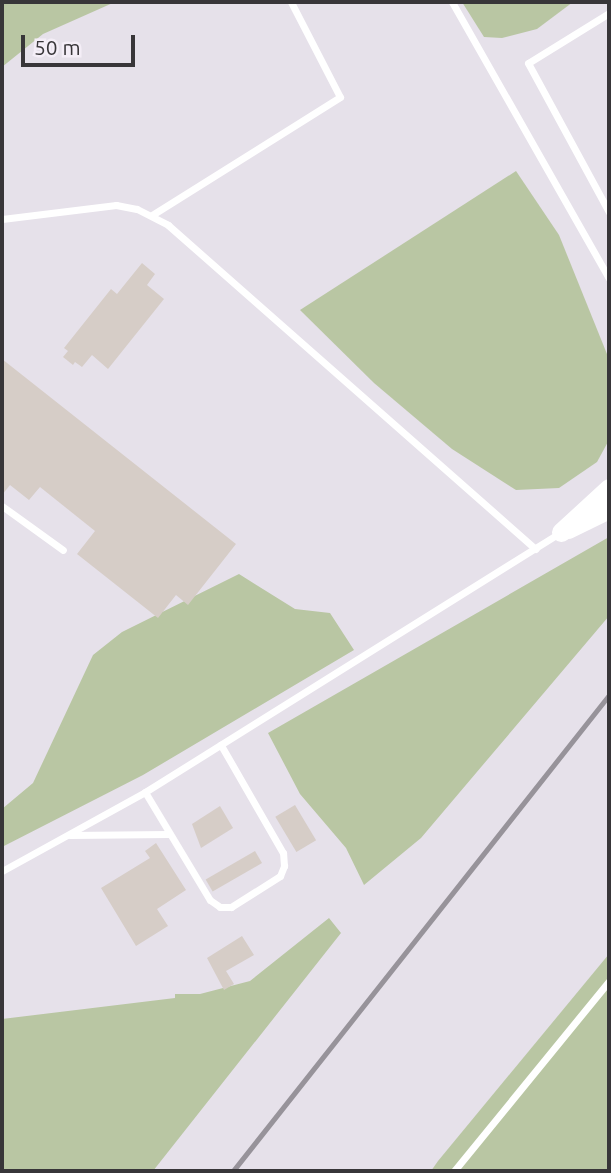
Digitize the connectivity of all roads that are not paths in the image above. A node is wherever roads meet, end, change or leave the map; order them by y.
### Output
1 (291, 2) edge
2 (453, 2) edge
3 (609, 13) edge
4 (609, 212) edge
5 (152, 215) junction
6 (2, 219) edge
7 (609, 278) edge
8 (609, 474) edge
9 (609, 488) edge
10 (2, 506) edge
11 (586, 506) junction
12 (609, 509) edge
13 (561, 532) junction
14 (535, 549) junction
15 (63, 550) dead end
16 (221, 745) junction
17 (145, 792) junction
18 (168, 834) junction
19 (69, 835) junction
20 (2, 871) edge
21 (609, 981) edge
22 (454, 1171) edge

1 - 5 lane
2 - 7 lane
3 - 4 lane
5 - 6 lane
5 - 14 lane
8 - 11 street
9 - 11 street
10 - 15 lane
11 - 13 street
12 - 13 street
13 - 14 lane
14 - 16 lane
16 - 17 lane
16 - 18 lane
17 - 18 lane
17 - 19 lane
18 - 19 lane
19 - 20 lane
21 - 22 lane

